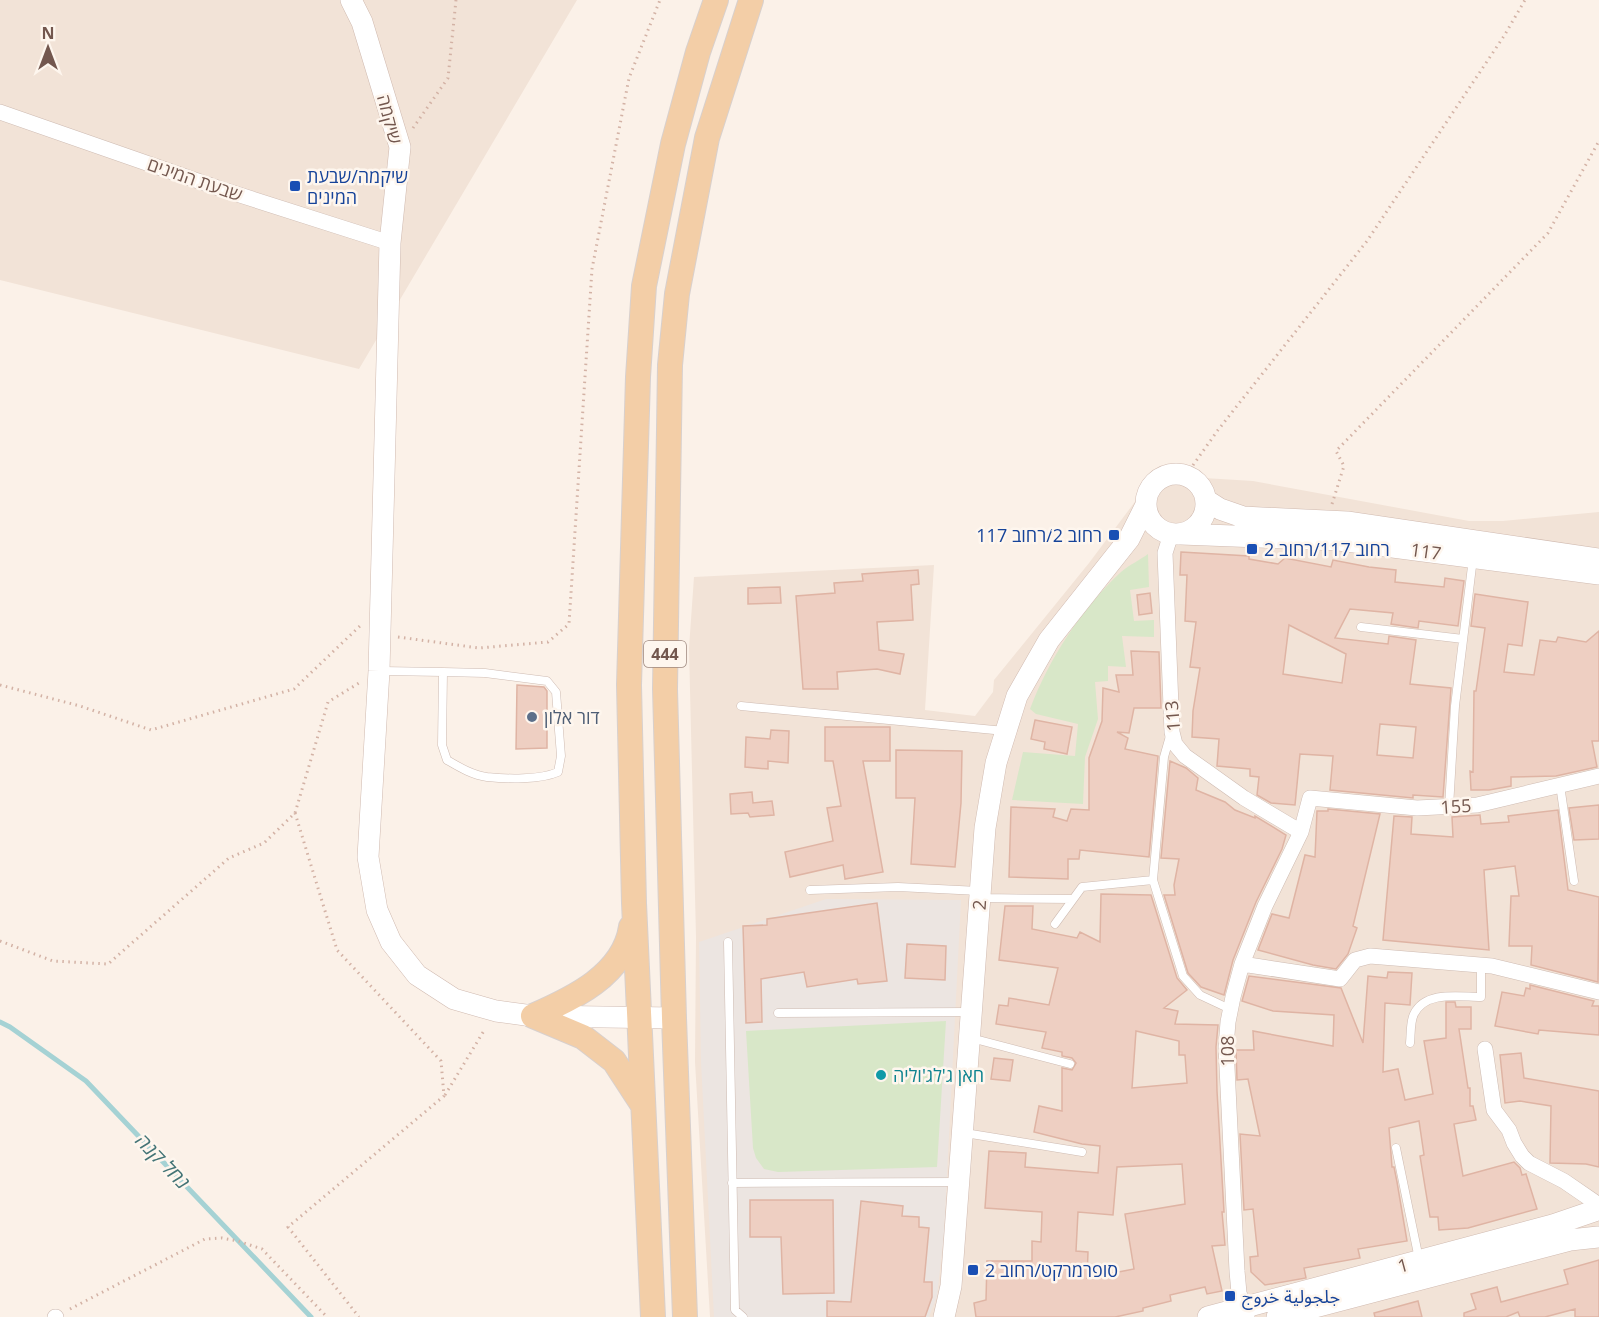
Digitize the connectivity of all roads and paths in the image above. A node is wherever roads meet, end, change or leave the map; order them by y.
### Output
1 (351, 0) edge
2 (456, 0) edge
3 (660, 0) edge
4 (716, 0) edge
5 (751, 0) edge
6 (1525, 0) edge
7 (0, 112) edge
8 (1599, 141) edge
9 (400, 147) junction
10 (390, 243) junction
11 (1186, 475) junction
12 (1206, 500) junction
13 (1145, 507) junction
14 (1326, 521) junction
15 (1171, 533) junction
16 (1473, 557) junction
17 (1114, 558) junction
18 (1599, 559) edge
19 (1599, 574) edge
20 (379, 607) junction
21 (1361, 627) dead end
22 (379, 635) junction
23 (1463, 639) junction
24 (379, 671) junction
25 (443, 672) junction
26 (0, 685) edge
27 (741, 706) dead end
28 (1005, 731) junction
29 (1172, 732) junction
30 (1599, 776) edge
31 (1560, 785) junction
32 (1310, 798) joint
33 (1449, 807) junction
34 (295, 813) junction
35 (1301, 832) junction
36 (1153, 880) junction
37 (1574, 881) dead end
38 (810, 890) dead end
39 (980, 894) junction
40 (1073, 899) junction
41 (634, 903) junction
42 (1055, 924) dead end
43 (0, 941) edge
44 (728, 942) dead end
45 (1242, 964) junction
46 (1481, 964) junction
47 (1599, 992) edge
48 (1230, 1009) junction
49 (496, 1011) junction
50 (971, 1012) junction
51 (778, 1013) dead end
52 (533, 1016) junction
53 (640, 1018) junction
54 (674, 1018) junction
55 (969, 1038) junction
56 (1410, 1043) dead end
57 (1485, 1049) dead end
58 (1070, 1064) dead end
59 (444, 1096) junction
60 (643, 1106) junction
61 (962, 1133) junction
62 (1396, 1148) dead end
63 (1082, 1152) dead end
64 (959, 1182) junction
65 (732, 1183) junction
66 (1598, 1208) edge
67 (1599, 1237) edge
68 (1419, 1261) junction
69 (951, 1286) junction
70 (1245, 1312) edge
71 (55, 1317) edge
72 (327, 1317) edge
73 (359, 1317) edge
74 (653, 1317) edge
75 (685, 1317) edge
76 (743, 1317) edge
77 (944, 1317) edge
78 (956, 1317) edge
79 (1208, 1317) edge
80 (1277, 1317) edge

1 - 9 street, שיקמה
2 - 9 path
3 - 22 path
4 - 41 main road, 444
5 - 54 main road, 444
6 - 11 path
7 - 10 street, שבעת המינים
8 - 14 path
9 - 10 street, שיקמה
10 - 20 street, שיקמה
11 - 12 street
11 - 13 street
12 - 14 street, 117
12 - 15 street
13 - 15 street
13 - 17 street, 2
14 - 18 street, 117
15 - 16 street, 117
15 - 17 street, 2
15 - 29 street, 113
16 - 19 street, 117
16 - 23 lane
17 - 28 street, 2
20 - 22 street, שיקמה
20 - 26 path
21 - 23 lane
22 - 24 street, שיקמה
23 - 33 lane
24 - 25 lane
24 - 34 path
24 - 49 street, שיקמה
25 - 25 lane
27 - 28 lane
28 - 39 street, 2
29 - 35 street, 113
29 - 36 lane
30 - 31 street, 155
31 - 33 street, 155
31 - 37 lane
32 - 33 street, 155
32 - 35 street, 108
34 - 43 path
34 - 59 path
35 - 45 street, 108
36 - 40 lane
36 - 48 lane
38 - 39 lane
39 - 40 lane
39 - 50 street, 2
40 - 42 lane
41 - 52 main road
41 - 53 main road, 444
44 - 65 lane
45 - 46 street
45 - 48 street, 108
46 - 47 street
46 - 56 lane
48 - 70 street, 108
49 - 52 street, שיקמה
49 - 59 path
50 - 51 lane
50 - 55 street, 2
52 - 53 street, שיקמה
52 - 60 main road
53 - 54 street, שיקמה
53 - 60 main road, 444
54 - 75 main road, 444
55 - 58 lane
55 - 61 street, 2
57 - 66 street
59 - 73 path
60 - 74 main road, 444
61 - 63 lane
61 - 64 street, 2
62 - 68 lane
64 - 65 lane
64 - 69 street, 2
65 - 76 lane
66 - 67 street
66 - 68 street, 1
67 - 80 street, 1
68 - 70 street, 1
69 - 77 street, 2
69 - 78 street, 2
70 - 79 street, 1
71 - 72 path

